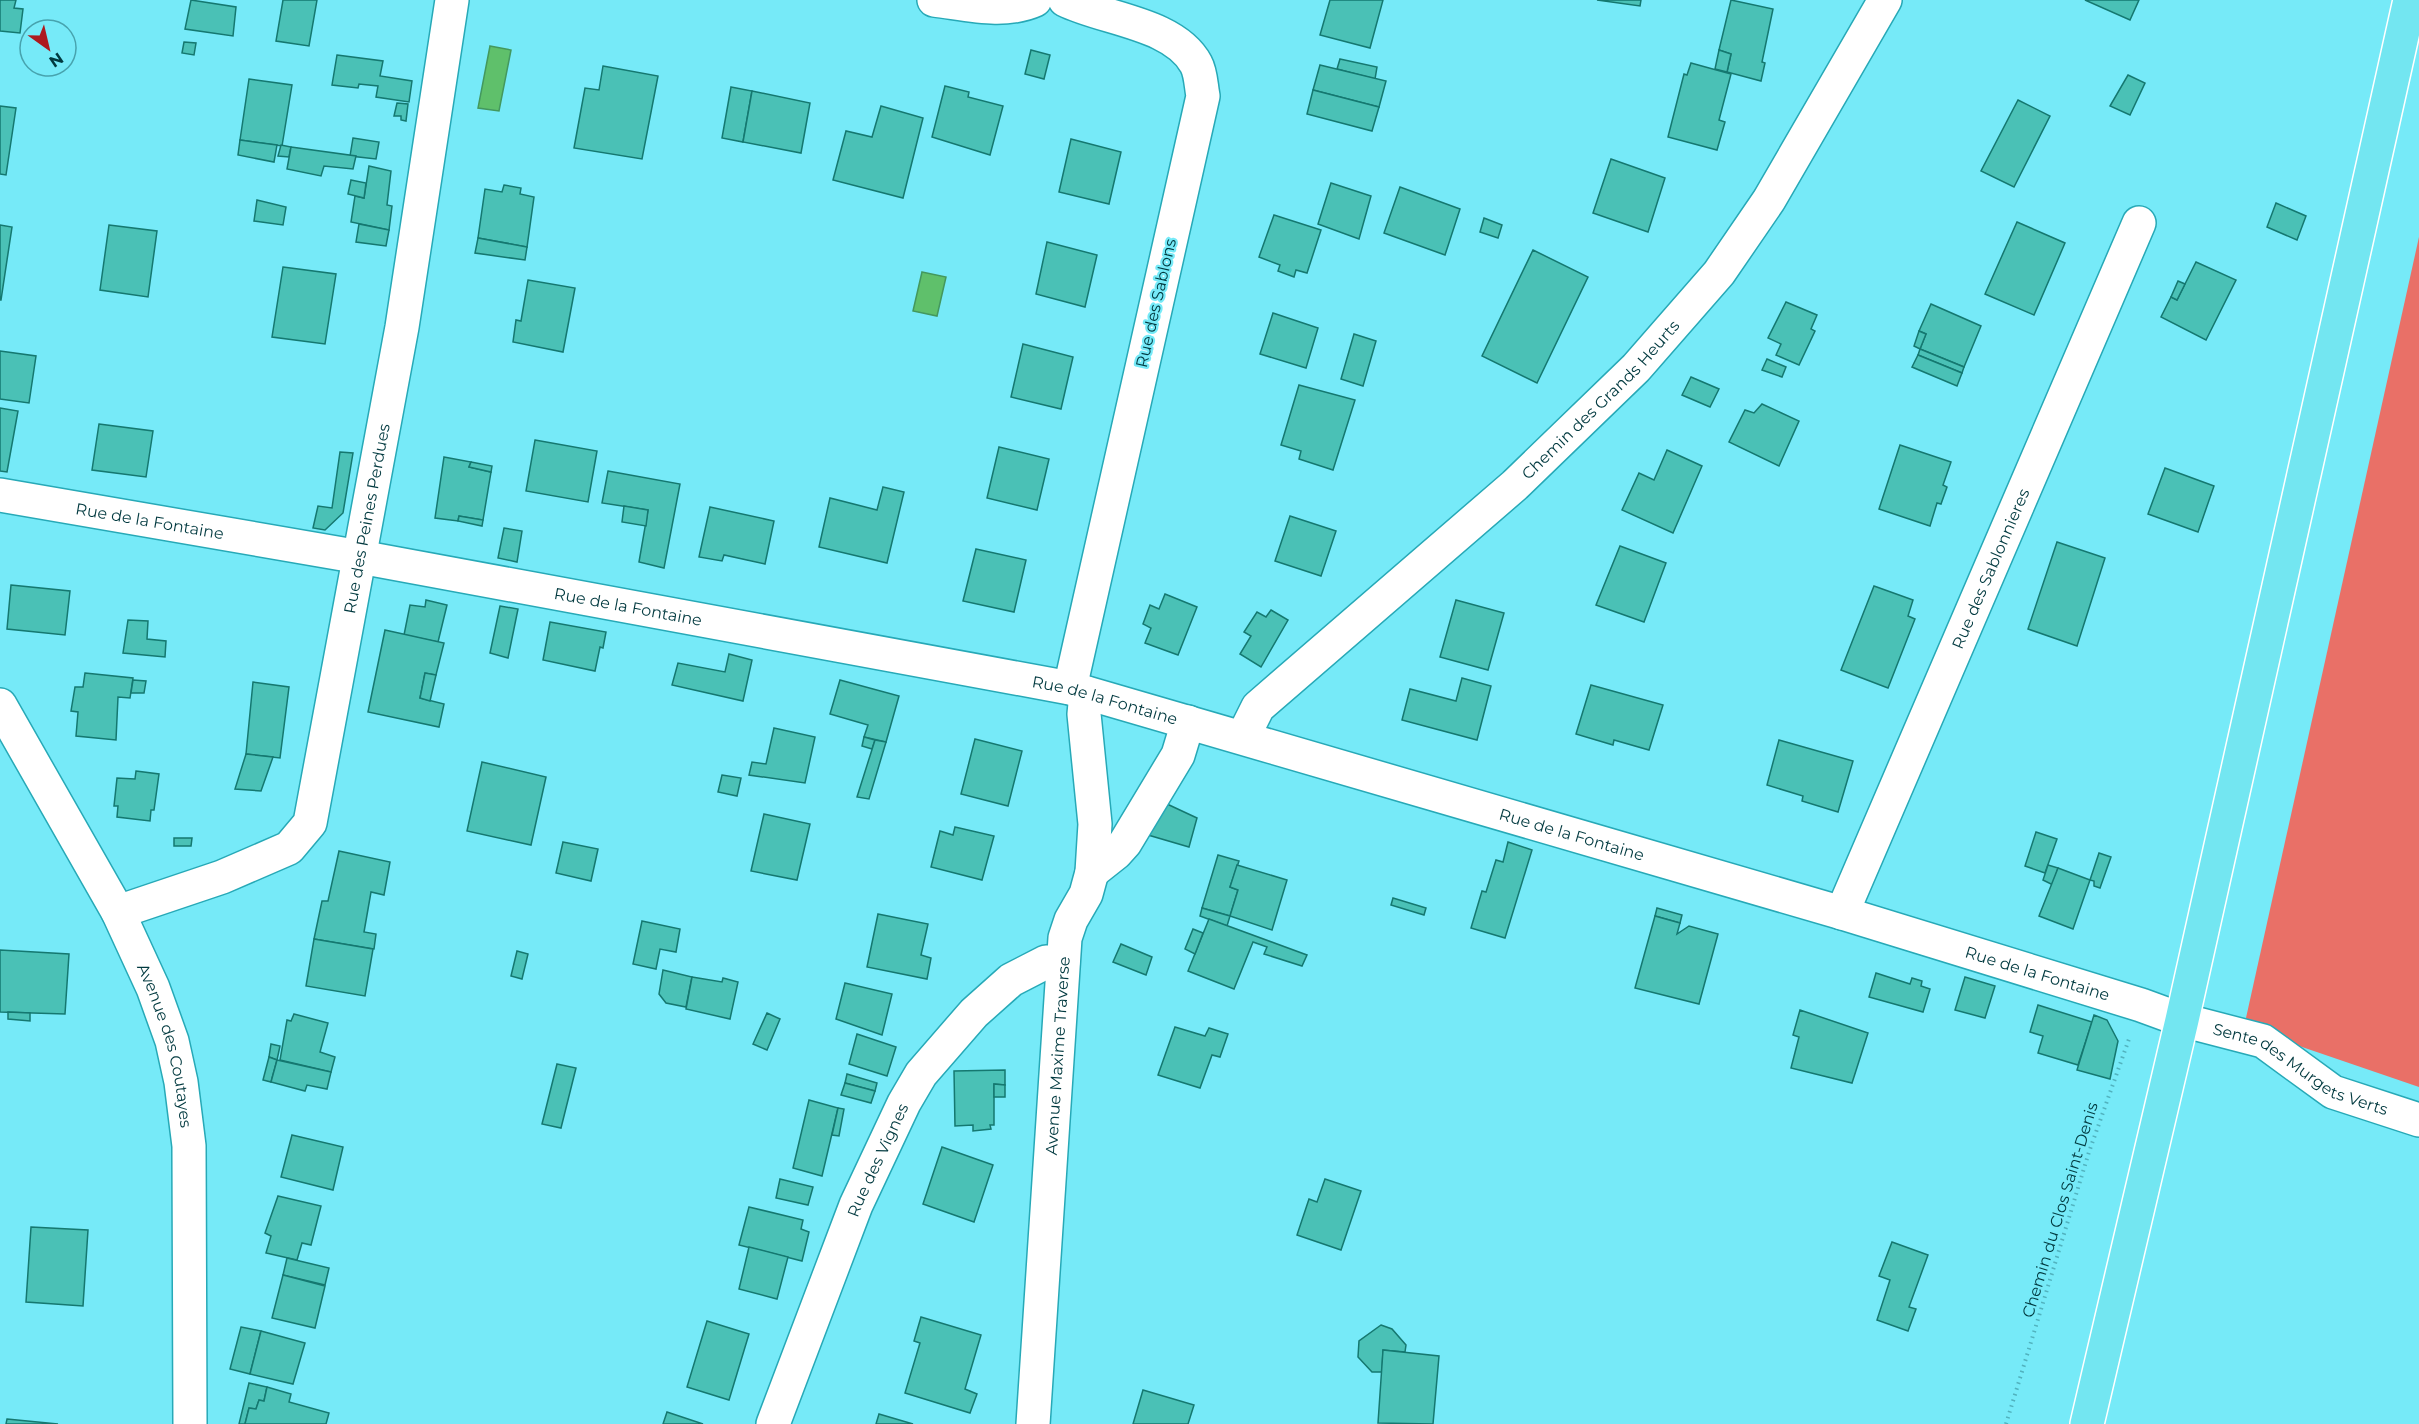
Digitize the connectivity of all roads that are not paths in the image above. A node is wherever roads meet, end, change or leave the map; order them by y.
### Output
1 (452, 0) edge
2 (934, 0) edge
3 (1035, 0) edge
4 (1065, 0) edge
5 (1885, 0) edge
6 (2410, 0) edge
7 (2139, 223) dead end
8 (0, 495) edge
9 (360, 557) junction
10 (1078, 691) junction
11 (0, 705) edge
12 (1188, 722) junction
13 (1243, 737) junction
14 (1092, 872) junction
15 (118, 912) junction
16 (1842, 913) junction
17 (1063, 962) junction
18 (2182, 1020) junction
19 (2419, 1120) edge
20 (190, 1424) edge
21 (773, 1424) edge
22 (1033, 1424) edge
23 (2087, 1424) edge

1 - 9 street, Rue des Peines Perdues
2 - 3 street
4 - 10 street, Rue des Sablons
5 - 13 street, Chemin des Grands Heurts
6 - 18 main road
7 - 16 street, Rue des Sablonnieres
8 - 9 street, Rue de la Fontaine
9 - 10 street, Rue de la Fontaine
9 - 15 street, Rue des Peines Perdues
10 - 12 street, Rue de la Fontaine
10 - 14 street, Avenue Maxime Traverse
11 - 15 street, Avenue des Coutayes
12 - 13 street, Rue de la Fontaine
12 - 14 street
13 - 16 street, Rue de la Fontaine
14 - 17 street, Avenue Maxime Traverse
15 - 20 street, Avenue des Coutayes
16 - 18 street, Rue de la Fontaine
17 - 21 street, Rue des Vignes
17 - 22 street, Avenue Maxime Traverse
18 - 19 street, Sente des Murgets Verts
18 - 23 main road

